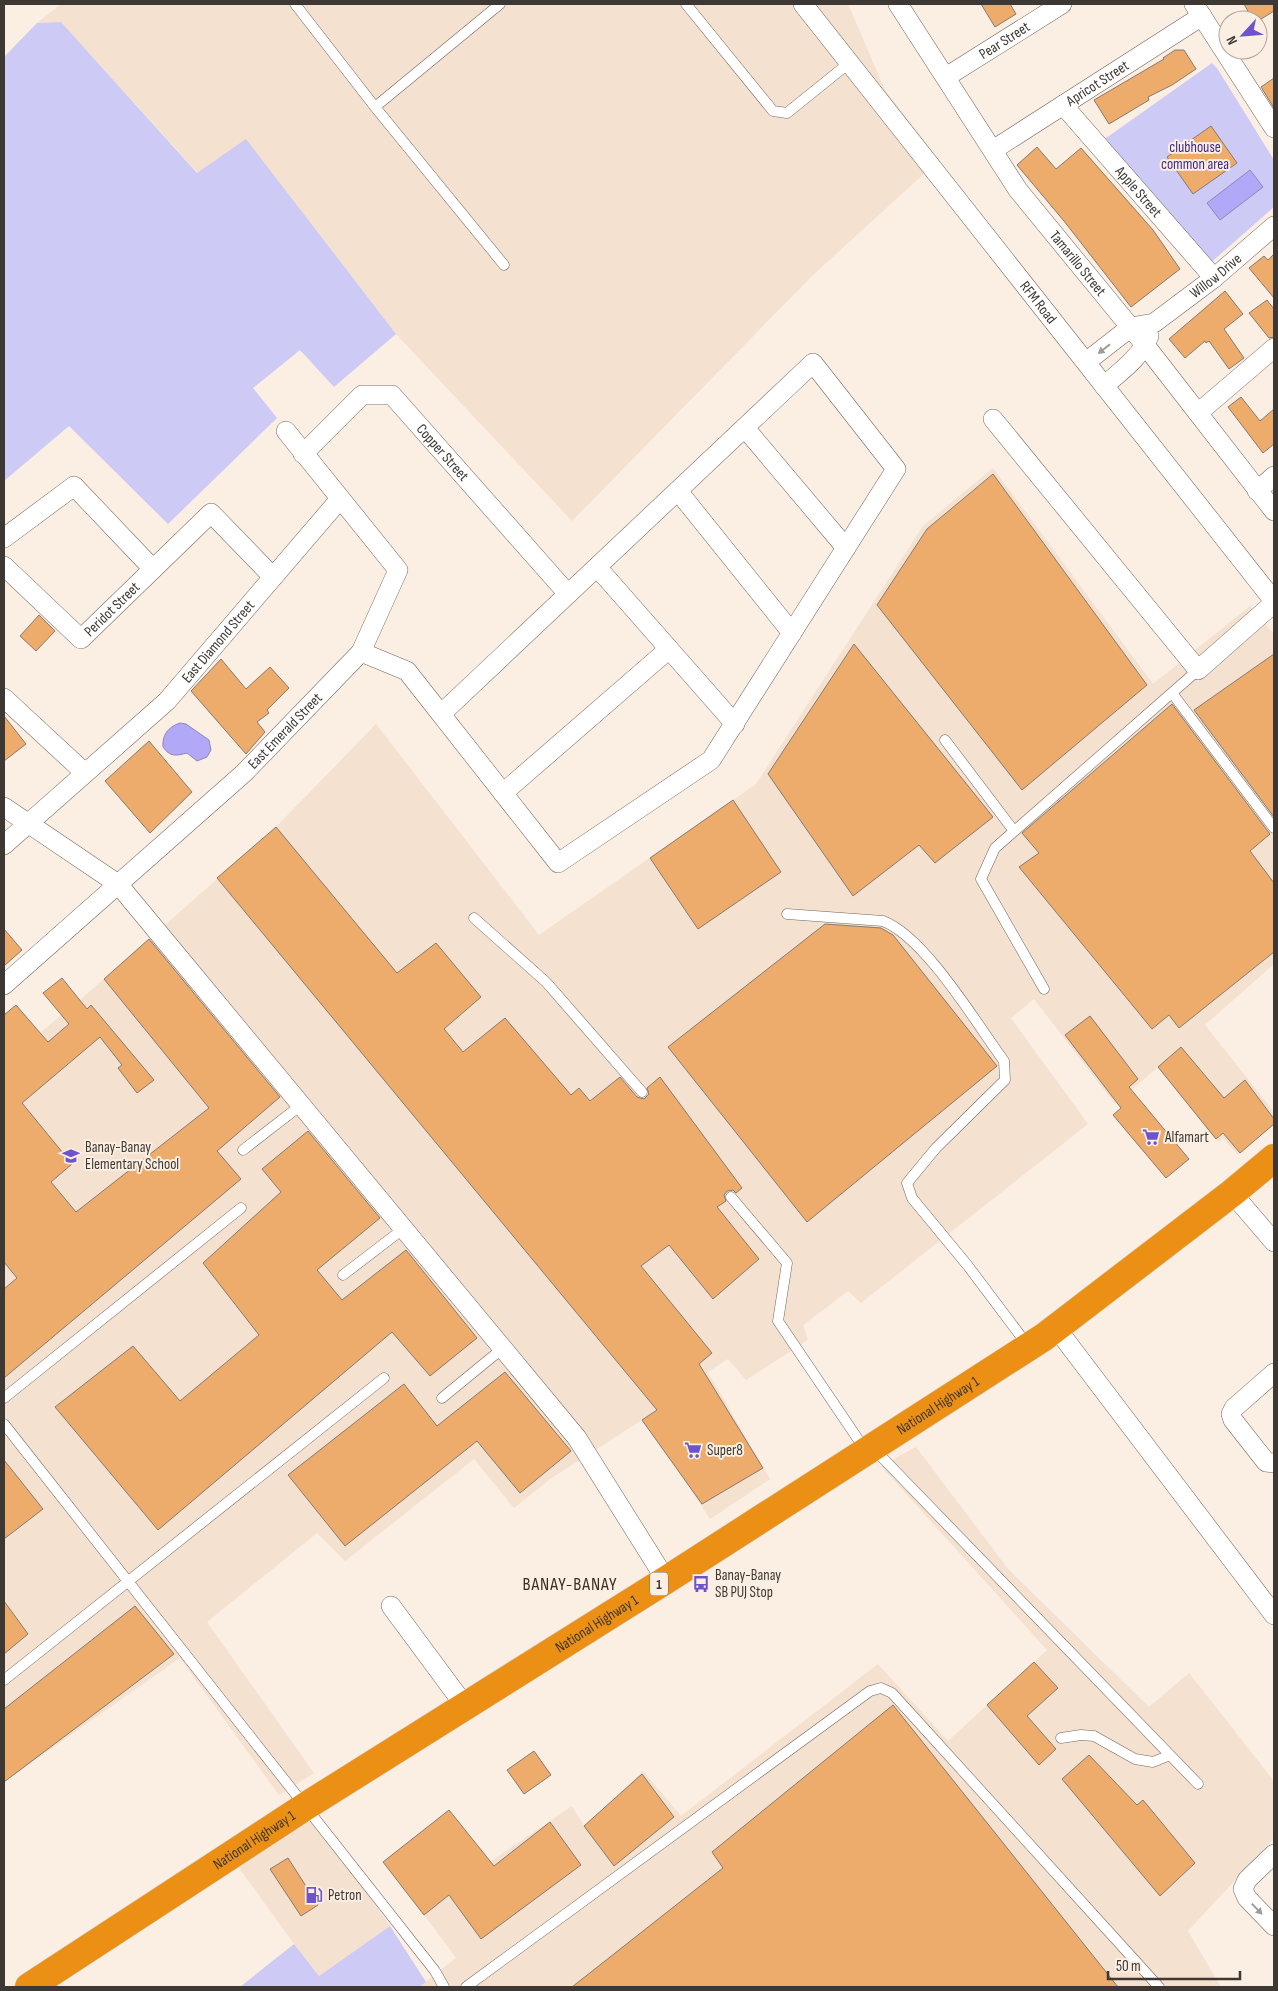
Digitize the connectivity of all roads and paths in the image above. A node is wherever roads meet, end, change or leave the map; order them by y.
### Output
1 (296, 4) edge
2 (500, 4) edge
3 (686, 4) edge
4 (803, 4) edge
5 (898, 4) edge
6 (1062, 4) edge
7 (1198, 10) edge
8 (849, 63) junction
9 (946, 77) junction
10 (1063, 105) junction
11 (375, 107) junction
12 (1274, 128) edge
13 (993, 150) junction
14 (1274, 226) edge
15 (504, 265) dead end
16 (1214, 278) junction
17 (1154, 323) junction
18 (1131, 327) junction
19 (1146, 345) junction
20 (1274, 348) edge
21 (1086, 362) junction
22 (1104, 386) junction
23 (1198, 413) junction
24 (993, 419) dead end
25 (745, 428) junction
26 (286, 431) dead end
27 (303, 454) junction
28 (1274, 476) edge
29 (678, 491) junction
30 (1257, 491) junction
31 (340, 498) junction
32 (1274, 511) edge
33 (4, 538) edge
34 (846, 548) junction
35 (4, 566) edge
36 (597, 567) junction
37 (153, 569) junction
38 (273, 577) junction
39 (568, 594) junction
40 (1274, 602) edge
41 (792, 632) junction
42 (669, 649) junction
43 (360, 652) junction
44 (1198, 670) junction
45 (1172, 692) junction
46 (4, 698) edge
47 (441, 714) junction
48 (735, 724) junction
49 (945, 740) dead end
50 (86, 773) junction
51 (503, 793) junction
52 (4, 807) edge
53 (28, 824) junction
54 (1274, 828) edge
55 (1014, 831) junction
56 (4, 845) edge
57 (118, 884) junction
58 (787, 914) dead end
59 (474, 918) dead end
60 (4, 985) edge
61 (1044, 989) dead end
62 (642, 1092) dead end
63 (301, 1104) junction
64 (243, 1150) dead end
65 (1274, 1158) edge
66 (1232, 1193) junction
67 (730, 1197) dead end
68 (241, 1208) dead end
69 (404, 1229) junction
70 (1274, 1242) edge
71 (343, 1275) dead end
72 (1057, 1329) junction
73 (1029, 1347) junction
74 (502, 1348) junction
75 (1274, 1372) edge
76 (384, 1378) dead end
77 (4, 1398) edge
78 (442, 1398) dead end
79 (4, 1424) edge
80 (870, 1450) junction
81 (1273, 1464) edge
82 (666, 1580) junction
83 (128, 1581) junction
84 (391, 1606) dead end
85 (1274, 1615) edge
86 (4, 1680) edge
87 (465, 1706) junction
88 (1061, 1738) dead end
89 (1170, 1755) junction
90 (1198, 1784) dead end
91 (306, 1806) junction
92 (1274, 1854) edge
93 (1274, 1926) edge
94 (28, 1987) edge
95 (444, 1987) edge
96 (466, 1987) edge
97 (1159, 1987) edge

1 - 11 lane
2 - 11 lane
3 - 8 lane
4 - 8 street, RFM Road
5 - 9 street, Tamarillo Street
6 - 9 street, Pear Street
7 - 10 street, Apricot Street
7 - 12 street
8 - 21 street, RFM Road
9 - 13 street, Tamarillo Street
10 - 13 street, Apricot Street
10 - 16 street, Apple Street
11 - 15 lane
13 - 18 street, Tamarillo Street
14 - 16 street, Willow Drive
16 - 17 street, Willow Drive
17 - 18 street
17 - 19 street
18 - 19 street, Tamarillo Street
18 -> 21 street
19 - 22 street
19 - 23 street, Tamarillo Street
20 - 23 street
21 - 22 street, RFM Road
22 - 40 street, RFM Road
23 - 30 street, Tamarillo Street
24 - 44 street
25 - 29 street
25 - 34 street
25 - 34 street
26 - 27 street, East Emerald Street
27 - 31 street, East Emerald Street
27 - 39 street, Copper Street
28 - 30 street
29 - 36 street
29 - 41 street
30 - 32 street, Tamarillo Street
31 - 38 street, East Diamond Street
31 - 43 street, East Emerald Street
33 - 37 street
34 - 41 street
35 - 37 street, Peridot Street
36 - 39 street
36 - 42 street
37 - 38 street, Peridot Street
38 - 50 street, East Diamond Street
39 - 47 street
40 - 44 street
41 - 48 street
42 - 48 street
42 - 51 street
43 - 47 street
43 - 57 street, East Emerald Street
44 - 45 lane
45 - 54 lane
45 - 55 lane
46 - 50 street
47 - 51 street
48 - 51 street
49 - 55 lane
50 - 53 street, East Diamond Street
52 - 53 street
53 - 56 street, East Diamond Street
53 - 57 street
55 - 61 lane
57 - 60 street, East Emerald Street
57 - 63 street
58 - 73 lane
59 - 62 lane
63 - 64 lane
63 - 69 street
65 - 66 highway, National Highway 1 / 1
66 - 70 street
66 - 72 highway, National Highway 1 / 1
67 - 80 lane
68 - 77 lane
69 - 71 lane
69 - 74 street
72 - 73 highway, National Highway 1 / 1
72 - 85 street
73 - 80 highway, National Highway 1 / 1
74 - 78 lane
74 - 82 street
75 - 81 street
76 - 83 lane
79 - 83 lane
80 - 82 highway, National Highway 1 / 1
80 - 89 lane
82 - 87 highway, National Highway 1 / 1
83 - 86 lane
83 - 91 lane
84 - 87 street
87 - 91 highway, National Highway 1 / 1
88 - 89 lane
89 - 90 lane
91 - 94 highway, National Highway 1 / 1
91 - 95 lane
92 -> 93 street
96 - 97 lane

